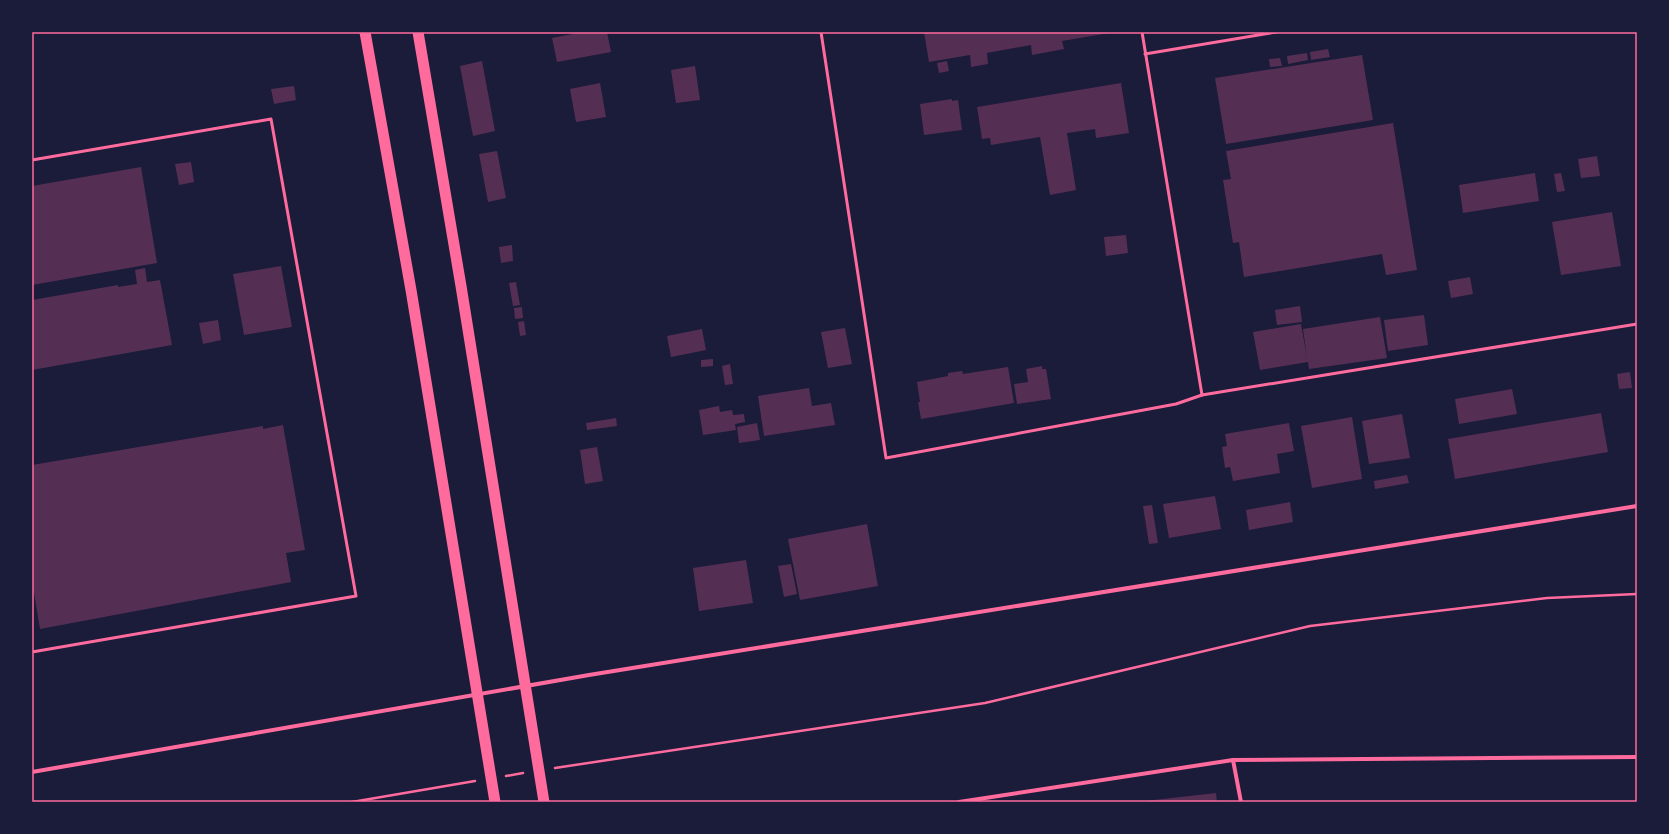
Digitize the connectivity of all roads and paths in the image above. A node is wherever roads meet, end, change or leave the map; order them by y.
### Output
1 (364, 32) edge
2 (418, 32) edge
3 (821, 32) edge
4 (1142, 32) edge
5 (1276, 32) edge
6 (1145, 54) junction
7 (32, 160) edge
8 (1637, 324) edge
9 (1202, 395) junction
10 (1637, 506) edge
11 (1637, 594) edge
12 (32, 652) edge
13 (1637, 757) edge
14 (1233, 760) junction
15 (551, 769) dead end
16 (32, 772) edge
17 (528, 773) dead end
18 (505, 776) dead end
19 (482, 780) dead end
20 (352, 802) edge
21 (495, 802) edge
22 (544, 802) edge
23 (959, 802) edge
24 (1241, 802) edge

1 - 21 highway
2 - 22 highway
3 - 9 lane
4 - 6 lane
5 - 6 lane
6 - 9 lane
7 - 12 lane
8 - 9 lane
10 - 16 street
11 - 15 path
13 - 14 street
14 - 23 street
14 - 24 street
17 - 18 path
19 - 20 path

